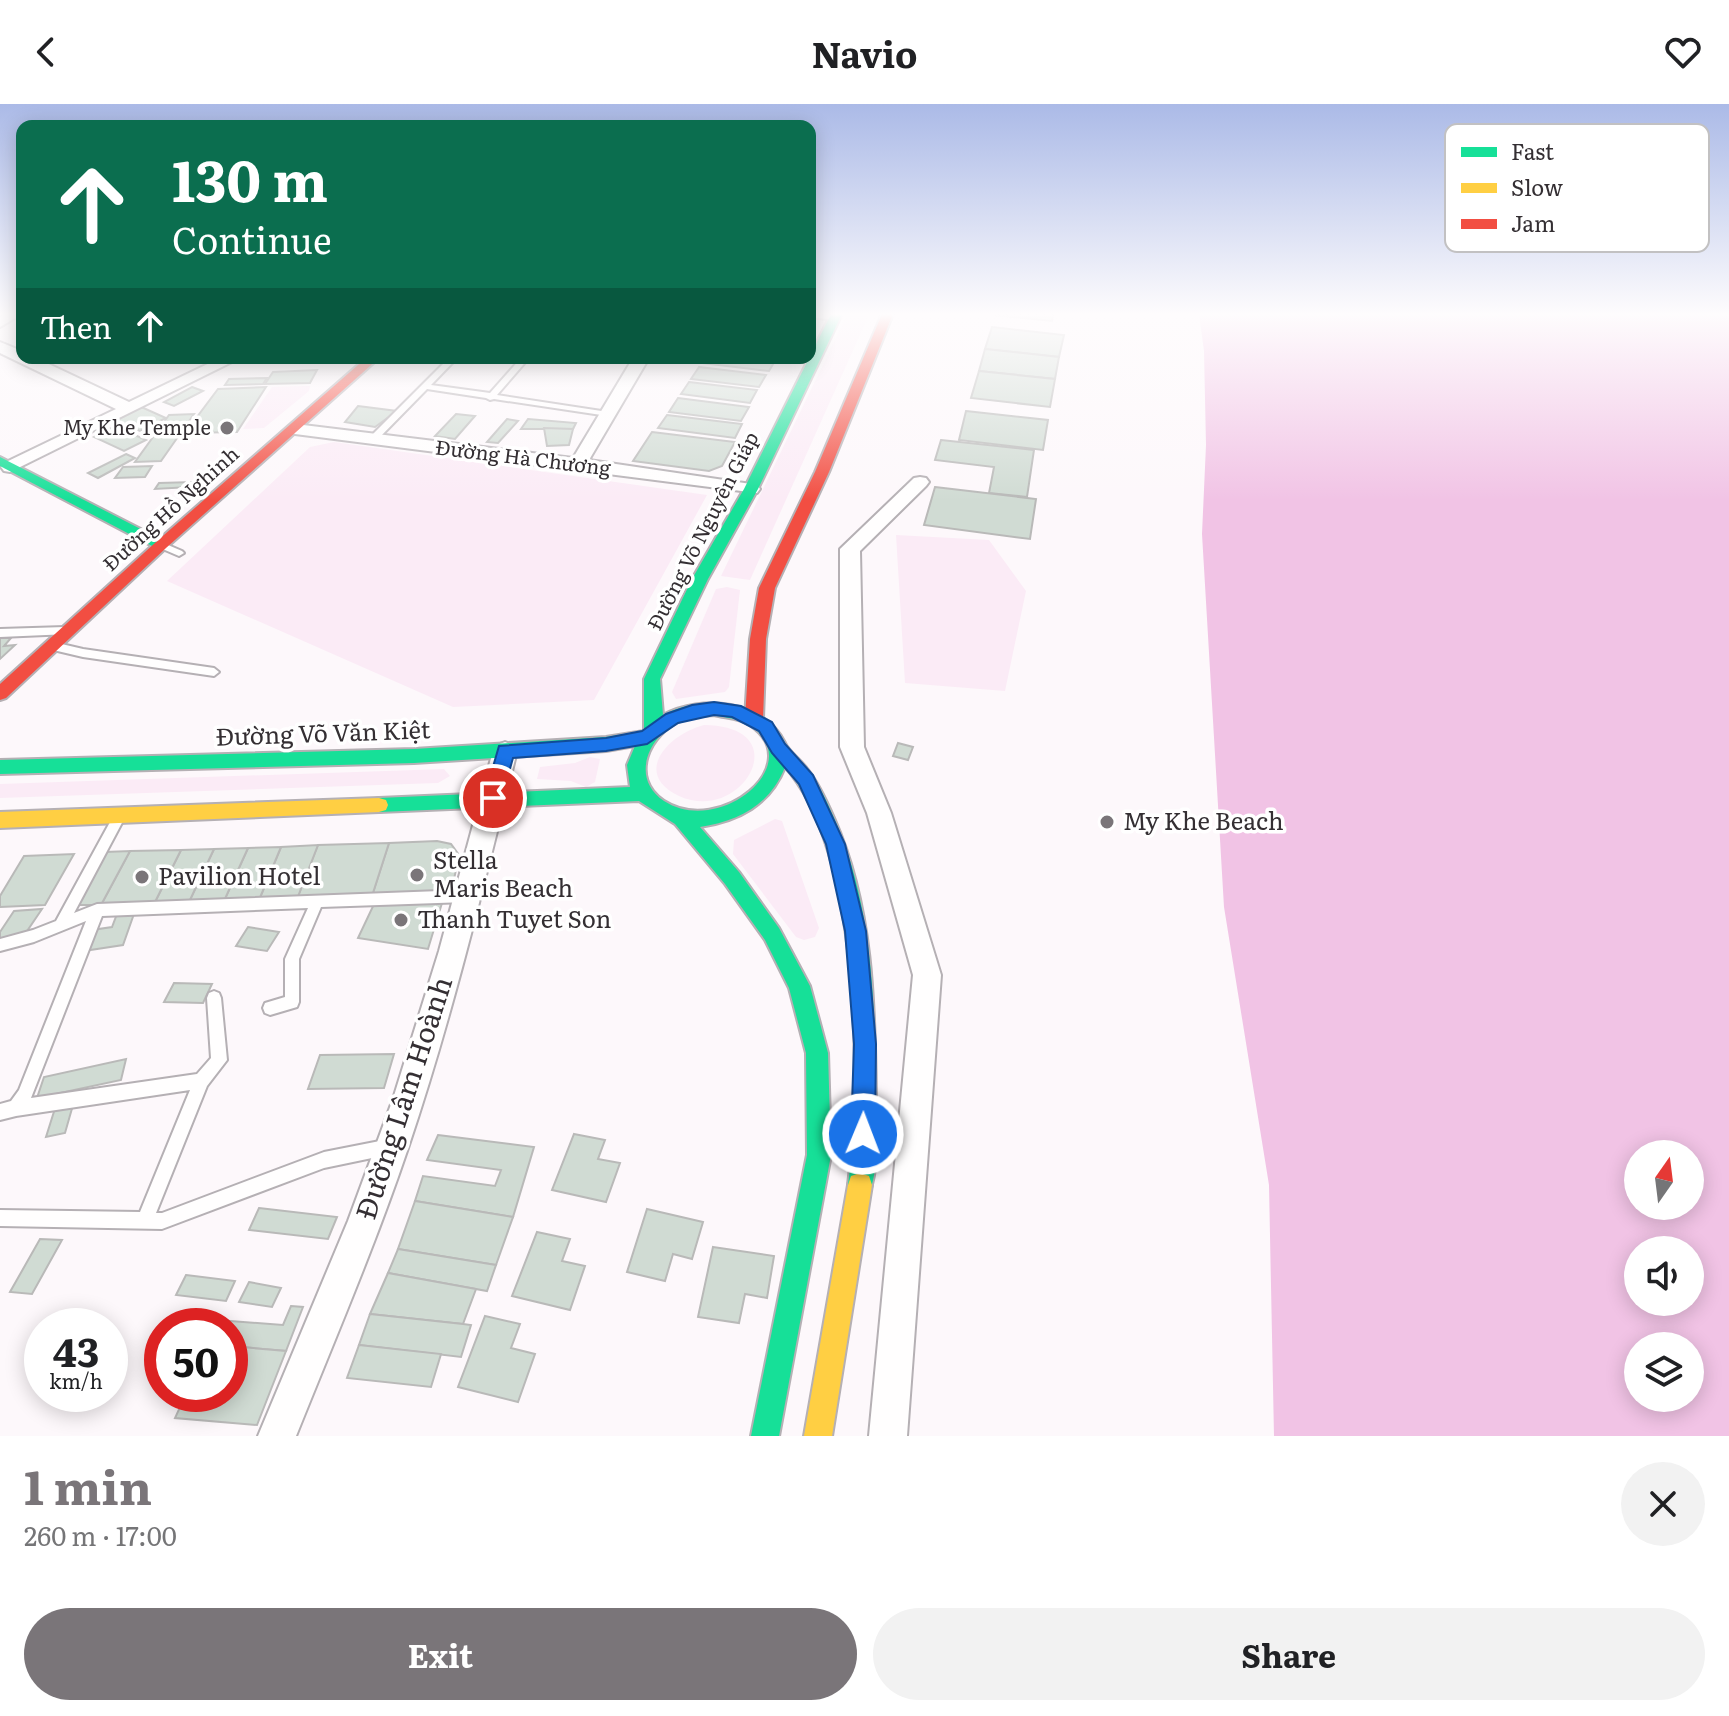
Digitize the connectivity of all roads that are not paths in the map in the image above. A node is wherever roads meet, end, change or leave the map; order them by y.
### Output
1 (61, 376) edge
2 (193, 376) edge
3 (353, 376) edge
4 (435, 376) edge
5 (509, 376) edge
6 (630, 376) edge
7 (806, 376) edge
8 (862, 376) edge
9 (425, 386) junction
10 (490, 398) junction
11 (127, 408) junction
12 (608, 414) junction
13 (295, 429) junction
14 (373, 439) junction
15 (5, 464) edge
16 (570, 467) junction
17 (920, 482) dead end
18 (751, 489) junction
19 (161, 545) junction
20 (179, 553) dead end
21 (70, 631) junction
22 (0, 633) edge
23 (53, 646) junction
24 (214, 672) dead end
25 (0, 694) edge
26 (754, 718) junction
27 (651, 733) junction
28 (779, 749) junction
29 (505, 751) junction
30 (0, 767) edge
31 (641, 794) junction
32 (493, 798) junction
33 (120, 814) junction
34 (680, 817) junction
35 (0, 820) edge
36 (467, 896) junction
37 (317, 902) junction
38 (97, 910) junction
39 (61, 924) junction
40 (0, 945) edge
41 (214, 998) dead end
42 (270, 1008) dead end
43 (201, 1081) junction
44 (8, 1110) edge
45 (393, 1147) junction
46 (0, 1218) edge
47 (145, 1220) junction
48 (277, 1436) edge
49 (765, 1436) edge
50 (818, 1436) edge
51 (888, 1436) edge

1 - 11 street
2 - 11 street
3 - 13 main road, Đường Hồ Nghinh
4 - 9 lane
5 - 10 lane
6 - 12 street
7 - 18 main road, Đường Võ Nguyên Giáp
8 - 26 main road
9 - 10 lane
9 - 14 lane
10 - 12 lane
11 - 15 street
12 - 16 street
13 - 14 street, Đường Hà Chương
13 - 19 main road, Đường Hồ Nghinh
14 - 16 street, Đường Hà Chương
15 - 19 main road
16 - 18 street, Đường Hà Chương
17 - 51 street
18 - 27 main road, Đường Võ Nguyên Giáp
19 - 20 lane
19 - 21 main road, Đường Hồ Nghinh
21 - 22 lane
21 - 23 main road, Đường Hồ Nghinh
23 - 24 lane
23 - 25 main road, Đường Hồ Nghinh
26 - 27 main road
26 - 28 main road
27 - 29 main road, Đường Võ Văn Kiệt
27 - 31 main road
28 - 34 main road
28 - 50 main road
29 - 30 main road, Đường Võ Văn Kiệt
29 - 32 street, Đường Lâm Hoành
31 - 32 main road
31 - 34 main road
32 - 33 main road
32 - 36 street, Đường Lâm Hoành
33 - 35 main road
33 - 39 lane
34 - 49 main road
36 - 37 lane
36 - 45 street, Đường Lâm Hoành
37 - 38 lane
37 - 42 lane
38 - 39 lane
38 - 44 lane
39 - 40 lane
41 - 43 lane
43 - 44 lane
43 - 47 lane
45 - 47 lane
45 - 48 street, Đường Lâm Hoành
46 - 47 lane

